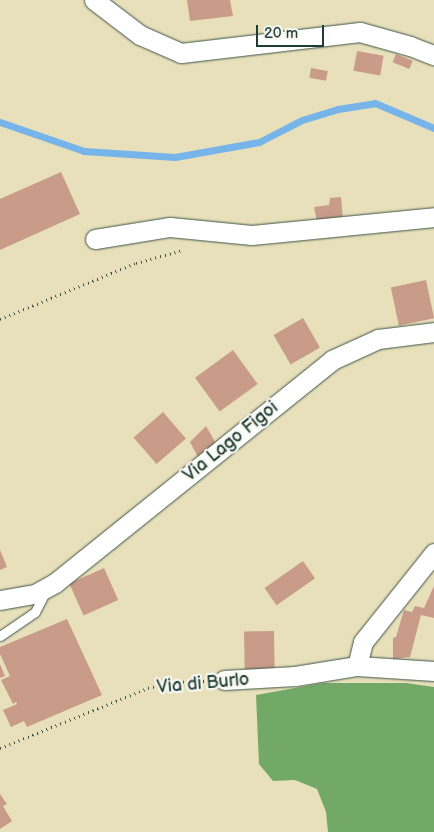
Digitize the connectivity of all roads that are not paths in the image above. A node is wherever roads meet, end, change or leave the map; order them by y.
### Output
1 (94, 0) edge
2 (434, 55) edge
3 (434, 217) edge
4 (95, 239) dead end
5 (434, 332) edge
6 (434, 553) edge
7 (46, 590) junction
8 (0, 600) edge
9 (0, 636) edge
10 (357, 666) junction
11 (434, 671) edge
12 (224, 680) road end

1 - 2 street
3 - 4 street
5 - 7 street, Via Lago Figoi
6 - 10 street
7 - 8 street, Via Lago Figoi
7 - 9 lane, Via Lago Figoi
10 - 11 street, Via di Burlo
10 - 12 street, Via di Burlo

